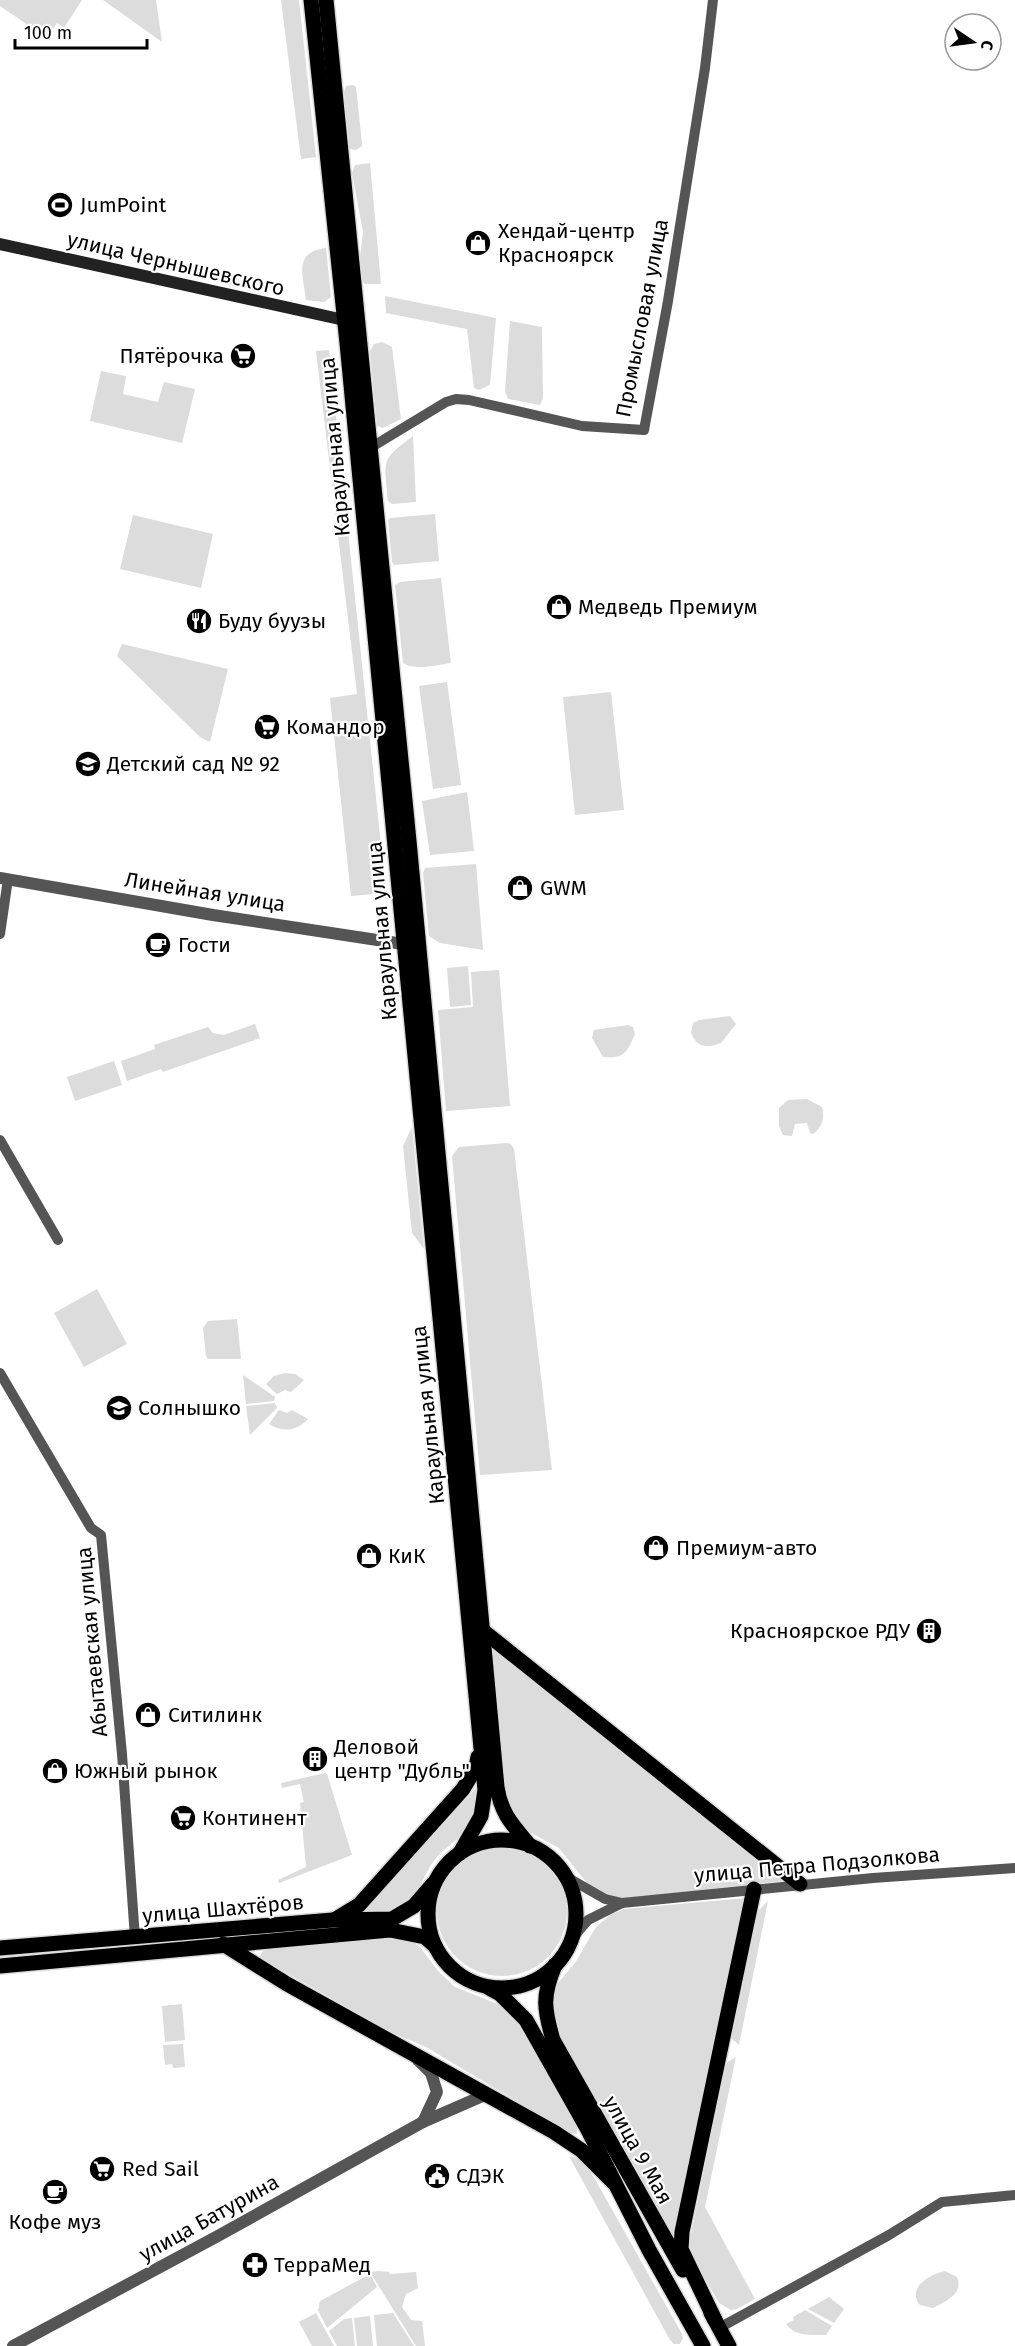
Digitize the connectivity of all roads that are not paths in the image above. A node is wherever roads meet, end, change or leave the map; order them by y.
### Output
1 (311, 0) edge
2 (326, 0) edge
3 (713, 0) edge
4 (0, 244) edge
5 (351, 320) junction
6 (370, 448) junction
7 (4, 879) edge
8 (0, 934) edge
9 (411, 945) junction
10 (0, 1140) edge
11 (58, 1240) dead end
12 (0, 1373) edge
13 (482, 1630) junction
14 (479, 1739) junction
15 (530, 1846) junction
16 (460, 1853) junction
17 (1015, 1868) edge
18 (565, 1876) junction
19 (435, 1882) junction
20 (800, 1884) junction
21 (754, 1889) junction
22 (622, 1903) junction
23 (333, 1920) junction
24 (135, 1938) junction
25 (570, 1941) junction
26 (223, 1944) junction
27 (0, 1948) edge
28 (437, 1948) junction
29 (555, 1965) junction
30 (0, 1966) edge
31 (484, 1985) junction
32 (399, 2045) junction
33 (487, 2094) junction
34 (423, 2122) junction
35 (615, 2184) junction
36 (1015, 2195) edge
37 (717, 2324) junction
38 (12, 2346) edge
39 (703, 2346) edge
40 (729, 2346) edge

1 - 5 main road, Караульная улица
2 - 5 main road, Караульная улица
3 - 6 street, Промысловая улица
4 - 5 main road, улица Чернышевского
5 - 6 main road, Караульная улица
5 - 9 main road, Караульная улица
6 - 9 main road, Караульная улица
7 - 8 street
7 - 9 street, Линейная улица
9 - 13 main road, Караульная улица
9 - 14 main road, Караульная улица
10 - 11 street
12 - 24 street, Абытаевская улица
13 - 15 main road, Караульная улица
13 - 20 main road
14 - 16 main road, Караульная улица
14 - 23 main road
15 - 16 main road
15 - 18 main road
16 - 19 main road
17 - 20 street, улица Петра Подзолкова
18 - 22 street, улица Петра Подзолкова
18 - 25 main road
19 - 23 main road, улица Шахтёров
19 - 28 main road
20 - 21 street, улица Петра Подзолкова
21 - 22 street, улица Петра Подзолкова
21 - 37 main road
22 - 25 street, улица Петра Подзолкова
23 - 24 main road, улица Шахтёров
24 - 27 main road, улица Шахтёров
25 - 29 main road
26 - 28 main road, улица Шахтёров
26 - 30 main road, улица Шахтёров
26 - 32 main road
28 - 31 main road
29 - 31 main road
29 - 37 main road, улица 9 Мая
31 - 35 main road, улица 9 Мая
32 - 33 main road
32 - 34 street
33 - 34 street, улица Батурина
33 - 35 main road
34 - 38 street, улица Батурина
35 - 39 main road, улица 9 Мая
36 - 37 street
37 - 40 main road, улица 9 Мая

